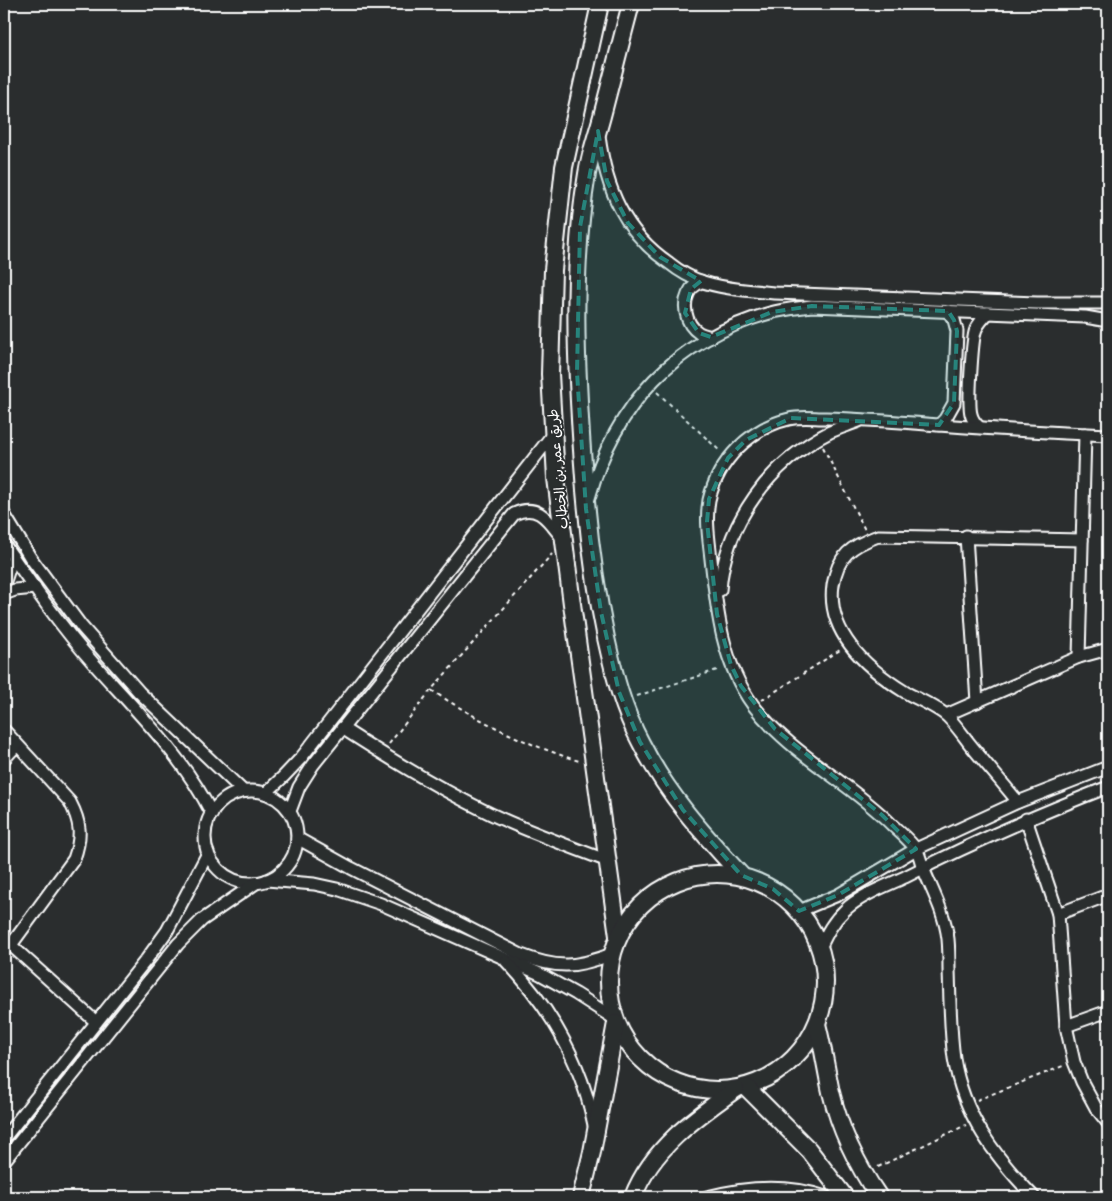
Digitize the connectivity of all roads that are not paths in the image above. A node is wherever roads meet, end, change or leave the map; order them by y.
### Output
1 (600, 4) edge
2 (631, 4) edge
3 (598, 131) junction
4 (701, 281) junction
5 (1108, 303) edge
6 (948, 312) junction
7 (988, 313) junction
8 (1108, 321) edge
9 (711, 337) junction
10 (865, 419) junction
11 (939, 425) junction
12 (979, 427) junction
13 (552, 434) junction
14 (1085, 434) junction
15 (1108, 434) edge
16 (586, 509) junction
17 (4, 514) edge
18 (966, 536) junction
19 (564, 540) junction
20 (1082, 540) junction
21 (4, 544) edge
22 (13, 557) junction
23 (4, 584) edge
24 (35, 588) junction
25 (4, 594) edge
26 (717, 614) junction
27 (1108, 649) edge
28 (1079, 657) junction
29 (977, 702) junction
30 (946, 715) junction
31 (342, 728) junction
32 (4, 730) edge
33 (17, 745) junction
34 (4, 759) edge
35 (1108, 767) edge
36 (1108, 787) edge
37 (242, 791) junction
38 (266, 793) junction
39 (1018, 802) junction
40 (290, 811) junction
41 (212, 814) junction
42 (1026, 819) junction
43 (297, 838) junction
44 (916, 849) junction
45 (208, 853) junction
46 (608, 861) junction
47 (923, 868) junction
48 (741, 875) junction
49 (262, 882) junction
50 (1108, 895) edge
51 (799, 911) junction
52 (1058, 914) junction
53 (618, 936) junction
54 (7, 942) edge
55 (820, 948) junction
56 (612, 954) junction
57 (502, 958) junction
58 (1108, 1011) edge
59 (615, 1021) junction
60 (96, 1022) junction
61 (817, 1024) junction
62 (1066, 1026) junction
63 (741, 1088) junction
64 (1108, 1124) edge
65 (595, 1131) junction
66 (4, 1138) edge
67 (4, 1161) edge
68 (581, 1197) edge
69 (634, 1197) edge
70 (707, 1197) edge
71 (826, 1197) edge
72 (845, 1197) edge
73 (879, 1197) edge
74 (1034, 1197) edge

1 - 13 street, طريق عمر بن الخطاب
2 - 3 street, طريق عمر بن الخطاب
3 - 4 street
3 - 16 street, طريق عمر بن الخطاب
4 - 5 street
4 - 9 street
6 - 7 street
6 - 9 street
6 - 11 street
7 - 8 street
7 - 12 street
9 - 16 street
10 - 11 street
10 - 26 street
10 - 26 street
11 - 12 street
12 - 14 street
13 - 19 street, طريق عمر بن الخطاب
13 - 38 street
14 - 15 street
14 - 20 street
16 - 48 street, طريق عمر بن الخطاب
17 - 37 street
18 - 20 street
18 - 29 street
18 - 30 street
19 - 31 street
19 - 46 street, طريق عمر بن الخطاب
20 - 28 street
21 - 22 street
22 - 23 street
22 - 24 street
24 - 25 street
24 - 41 street
26 - 44 street
27 - 28 street
28 - 29 street
29 - 30 street
30 - 39 street
31 - 40 street
31 - 46 street
32 - 33 street
33 - 34 street
33 - 54 street
35 - 39 street
36 - 42 street
37 - 38 street
37 - 41 street
38 - 40 street
39 - 44 street
40 - 43 street
41 - 45 street
42 - 47 street
42 - 52 street
43 - 49 street
43 - 56 street
44 - 47 street
44 - 51 street
45 - 49 street
45 - 60 street
46 - 53 street, طريق عمر بن الخطاب
47 - 55 street
47 - 74 street
48 - 51 street
48 - 53 street
49 - 57 street
49 - 67 street
50 - 52 street
51 - 55 street
52 - 62 street
53 - 56 street
54 - 60 street
55 - 61 street
56 - 59 street
57 - 59 street
57 - 65 street
58 - 62 street
59 - 63 street
59 - 65 street
60 - 66 street
61 - 63 street
61 - 73 street
62 - 64 street
63 - 69 street
63 - 72 street
65 - 68 street
70 - 71 street

